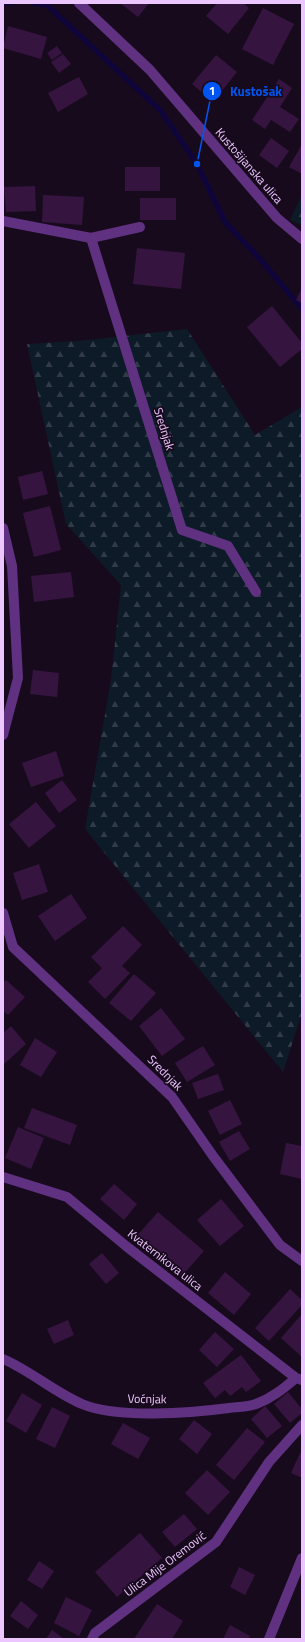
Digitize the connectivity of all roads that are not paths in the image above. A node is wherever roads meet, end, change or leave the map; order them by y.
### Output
1 (79, 3) edge
2 (3, 221) edge
3 (140, 227) dead end
4 (91, 238) junction
5 (302, 239) edge
6 (3, 528) edge
7 (256, 592) dead end
8 (3, 735) edge
9 (3, 913) edge
10 (3, 1177) edge
11 (302, 1261) edge
12 (3, 1358) edge
13 (299, 1379) edge
14 (302, 1425) edge
15 (302, 1558) edge
16 (92, 1639) edge
17 (269, 1639) edge

1 - 5 street, Kustošijanska ulica
2 - 4 street
3 - 4 street
4 - 7 street, Srednjak
6 - 8 street
9 - 11 street, Srednjak
10 - 13 street, Kvaternikova ulica
12 - 13 street, Voćnjak
14 - 16 street, Ulica Mije Oremović
15 - 17 street

